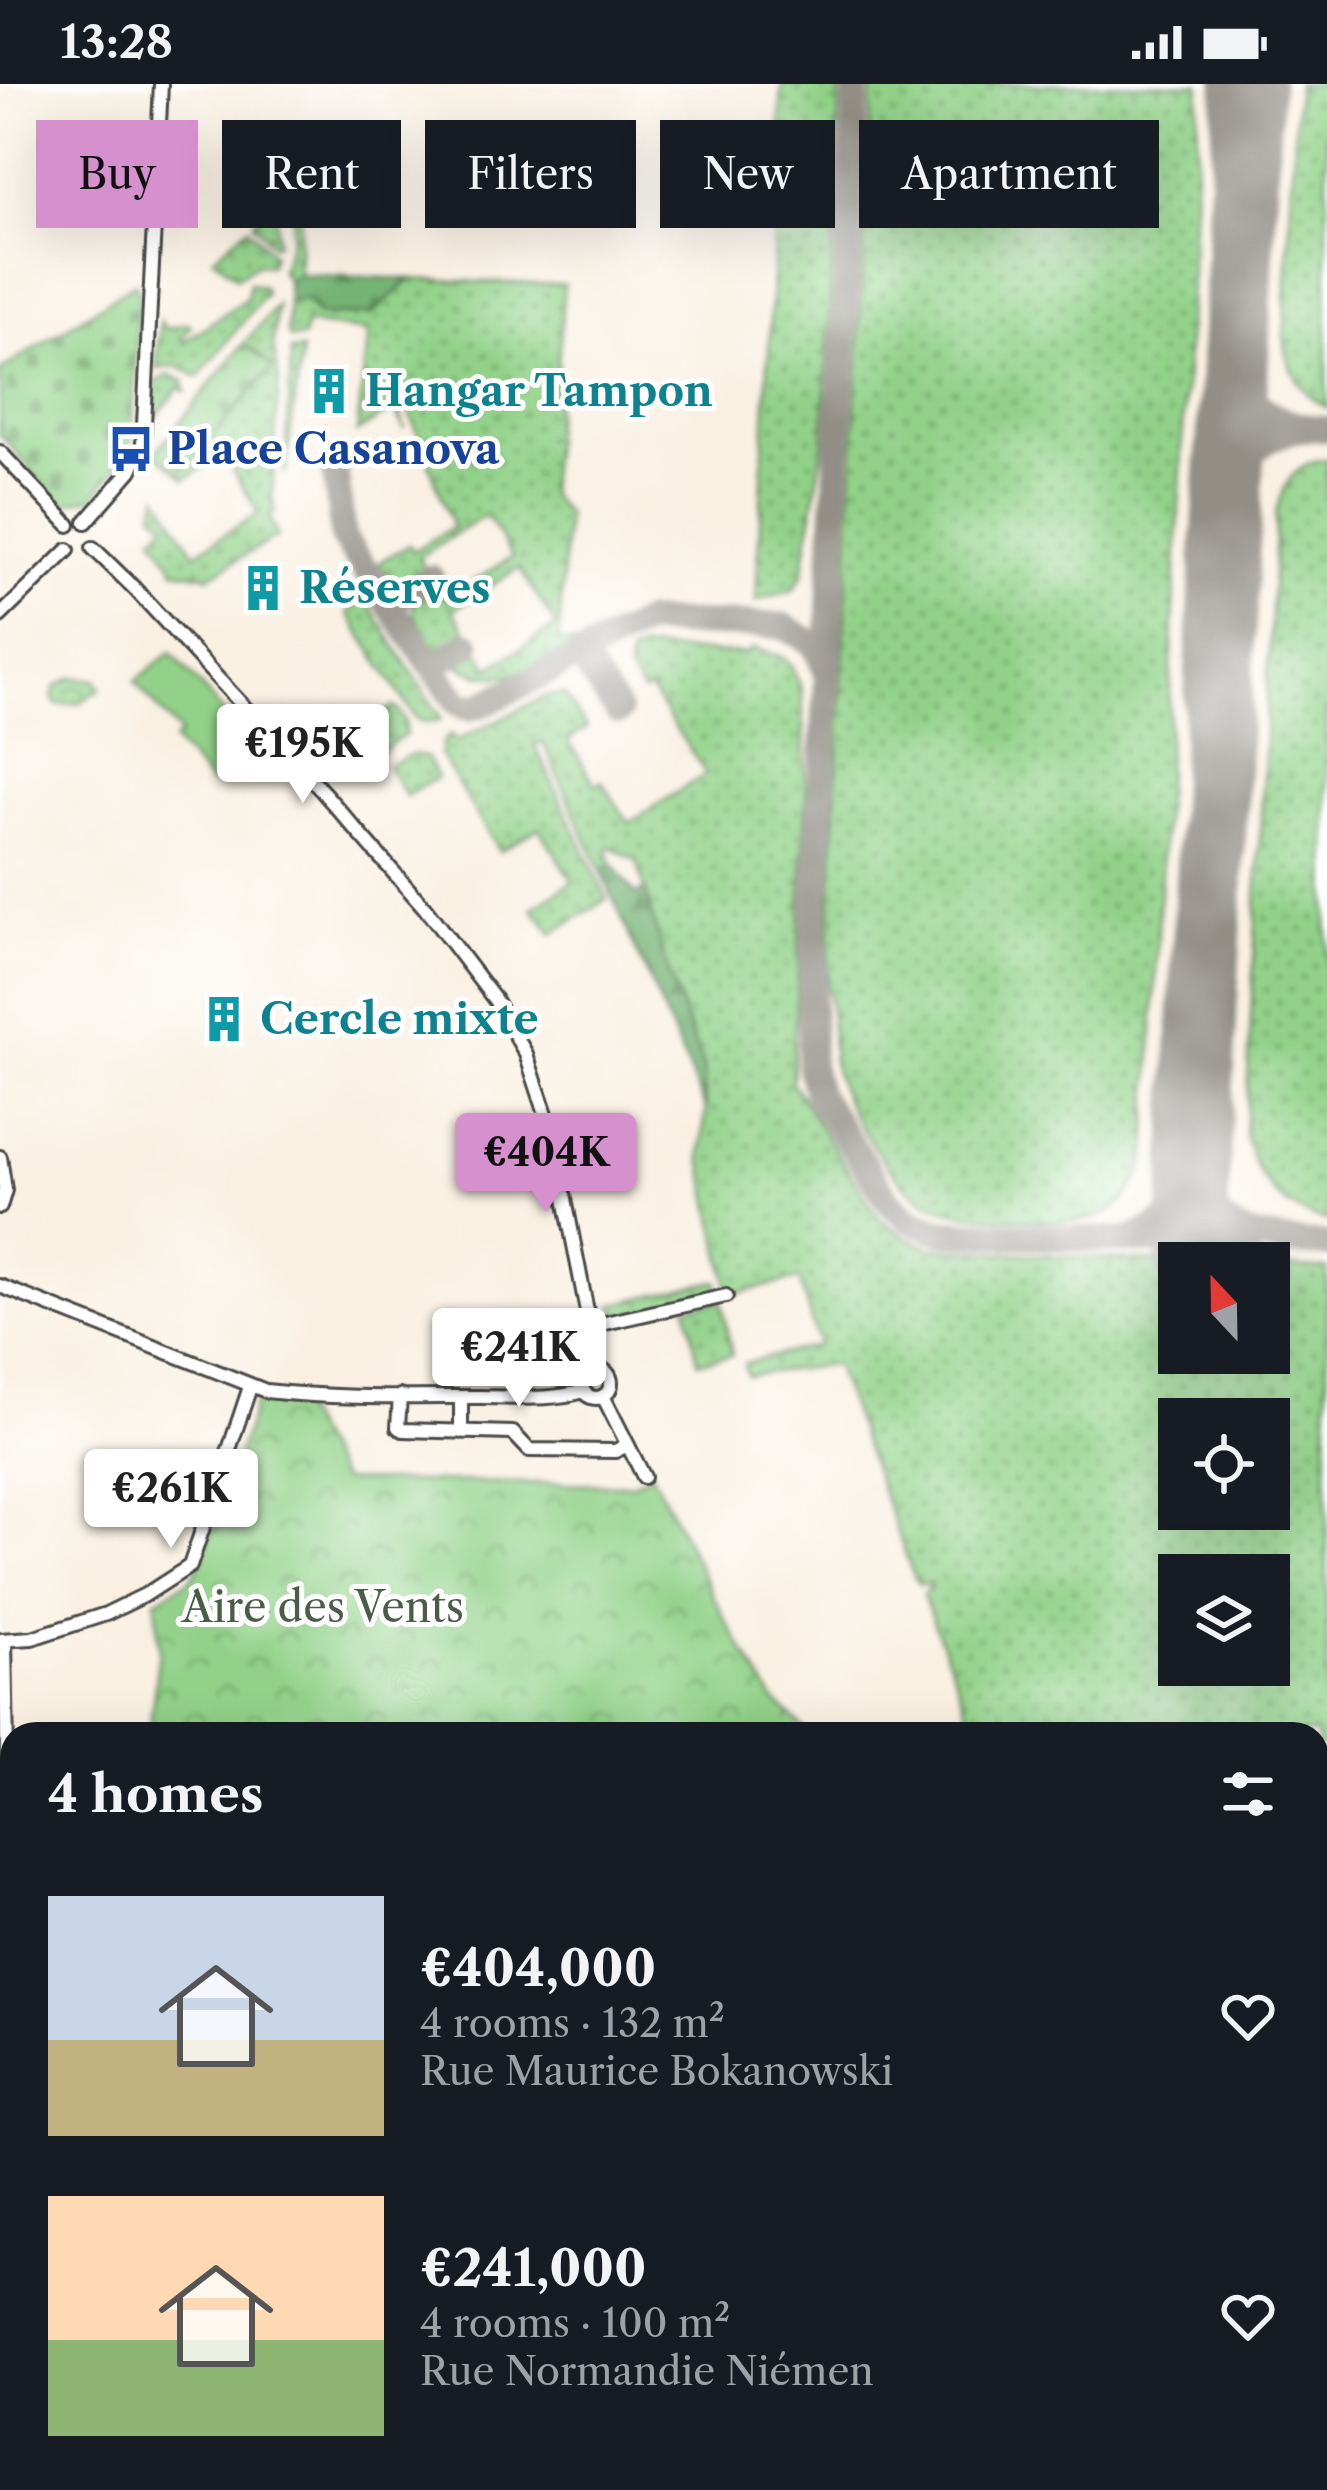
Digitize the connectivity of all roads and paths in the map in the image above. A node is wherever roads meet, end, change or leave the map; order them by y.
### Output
1 (161, 84) edge
2 (0, 452) edge
3 (86, 522) junction
4 (69, 525) junction
5 (93, 548) junction
6 (68, 550) junction
7 (0, 616) edge
8 (0, 1157) edge
9 (0, 1207) edge
10 (0, 1286) edge
11 (726, 1296) dead end
12 (592, 1326) junction
13 (598, 1368) junction
14 (250, 1388) junction
15 (584, 1390) junction
16 (400, 1396) junction
17 (603, 1396) junction
18 (461, 1397) junction
19 (461, 1432) junction
20 (628, 1445) junction
21 (644, 1478) dead end
22 (3, 1640) edge
23 (5, 1722) edge

1 - 3 street
2 - 4 street
3 - 4 street
3 - 5 street
4 - 6 street
5 - 6 street
5 - 12 street
6 - 7 street
8 - 9 street
10 - 14 street
11 - 12 street
12 - 13 street
13 - 15 street
13 - 17 street
14 - 16 street
14 - 22 street
15 - 17 street
15 - 18 street
16 - 18 street
16 - 19 street
17 - 20 street
18 - 19 street
19 - 20 street
20 - 21 street
22 - 23 street

